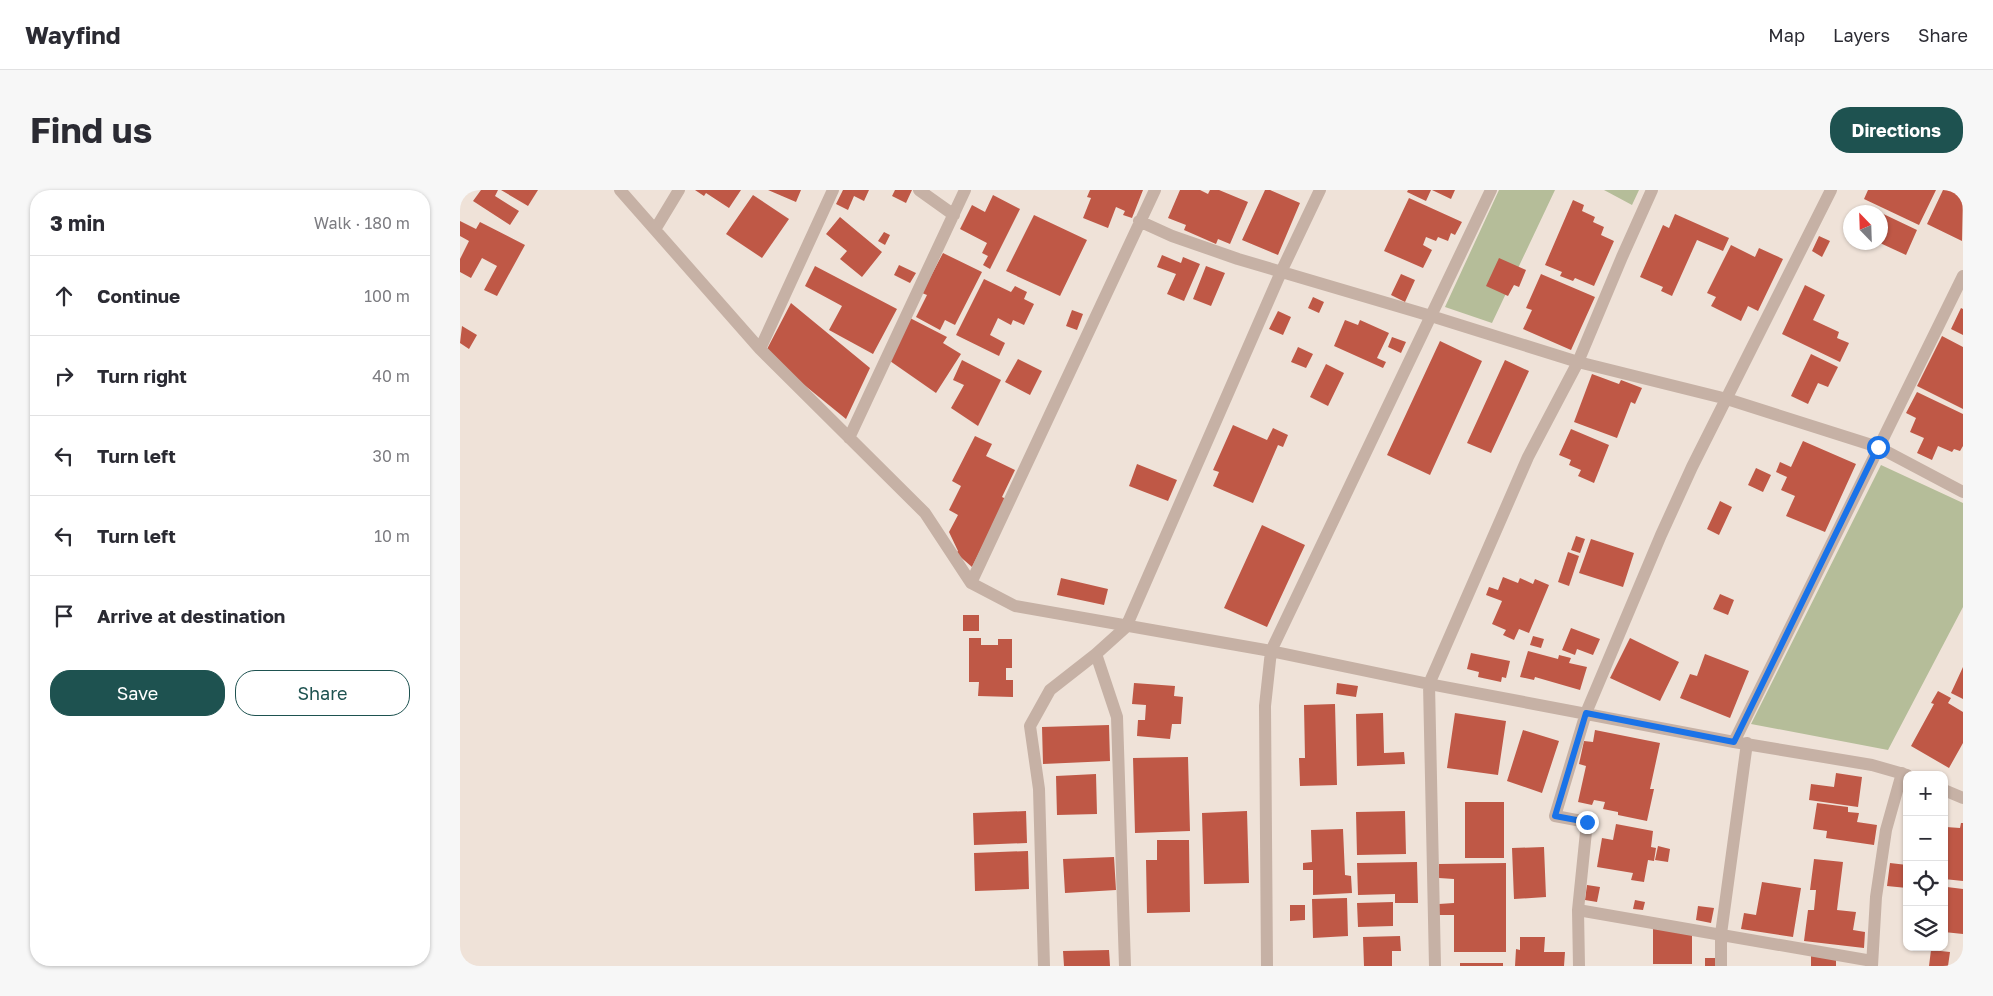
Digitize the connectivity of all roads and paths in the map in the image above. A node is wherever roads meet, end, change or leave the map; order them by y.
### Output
1 (620, 190) edge
2 (679, 190) edge
3 (833, 190) edge
4 (918, 190) edge
5 (965, 190) edge
6 (1155, 190) edge
7 (1320, 190) edge
8 (1491, 190) edge
9 (1652, 190) edge
10 (1831, 190) edge
11 (954, 215) junction
12 (1139, 222) junction
13 (656, 228) junction
14 (1281, 272) junction
15 (1963, 276) edge
16 (1431, 316) junction
17 (760, 349) junction
18 (1578, 362) junction
19 (1727, 399) junction
20 (849, 438) junction
21 (1878, 447) junction
22 (1963, 492) edge
23 (971, 583) junction
24 (1126, 626) junction
25 (1271, 651) junction
26 (1096, 654) junction
27 (1429, 684) junction
28 (1586, 713) junction
29 (1740, 742) junction
30 (1903, 774) edge
31 (1903, 777) edge
32 (1948, 792) edge
33 (1963, 798) edge
34 (1578, 910) junction
35 (1721, 934) junction
36 (1872, 963) edge
37 (1044, 966) edge
38 (1125, 966) edge
39 (1267, 966) edge
40 (1435, 966) edge
41 (1579, 966) edge
42 (1721, 966) edge

1 - 13 street
2 - 13 street
3 - 17 street
4 - 11 street
5 - 11 street
6 - 12 street
7 - 14 street
8 - 16 street
9 - 18 street
10 - 19 street
11 - 20 street
12 - 14 street
12 - 23 street
13 - 17 street
14 - 16 street
14 - 24 street
15 - 21 street
16 - 18 street
16 - 25 street
17 - 20 street
18 - 19 street
18 - 27 street
19 - 21 street
19 - 28 street
20 - 23 street
21 - 22 street
21 - 29 street
23 - 24 street
24 - 25 street
24 - 26 street
25 - 27 street
25 - 39 street
26 - 37 street
26 - 38 street
27 - 28 street
27 - 40 street
28 - 29 street
28 - 34 street
29 - 30 street
29 - 35 street
31 - 36 street
32 - 33 street
34 - 35 street
34 - 41 street
35 - 36 street
35 - 42 street

